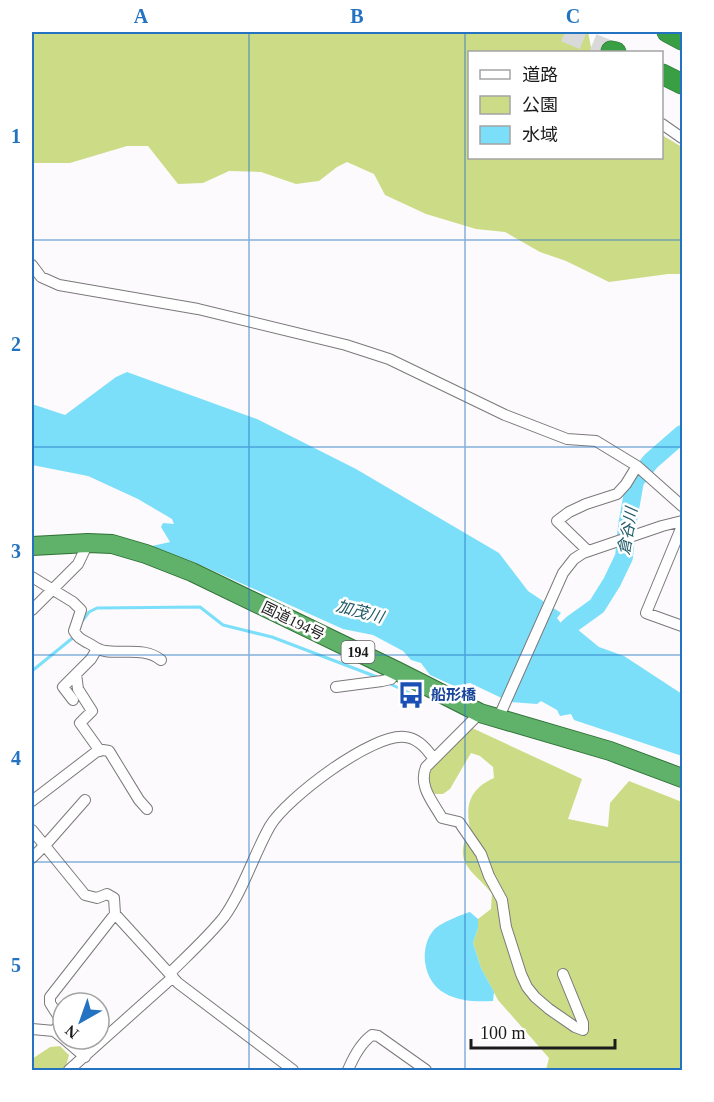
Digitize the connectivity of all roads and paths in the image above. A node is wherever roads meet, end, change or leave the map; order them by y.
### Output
1 (667, 32) edge
2 (682, 40) edge
3 (663, 74) edge
4 (682, 84) edge
5 (663, 125) edge
6 (682, 138) edge
7 (32, 265) edge
8 (637, 466) junction
9 (682, 506) edge
10 (682, 521) edge
11 (682, 526) edge
12 (88, 543) junction
13 (32, 546) edge
14 (588, 551) junction
15 (32, 577) edge
16 (52, 590) junction
17 (32, 610) edge
18 (682, 626) edge
19 (97, 649) junction
20 (161, 660) dead end
21 (397, 671) junction
22 (76, 674) junction
23 (336, 687) dead end
24 (73, 700) dead end
25 (480, 713) junction
26 (500, 715) junction
27 (100, 751) junction
28 (434, 758) junction
29 (682, 778) edge
30 (85, 800) dead end
31 (32, 801) edge
32 (147, 809) dead end
33 (32, 830) edge
34 (45, 846) junction
35 (32, 858) edge
36 (115, 914) junction
37 (171, 975) junction
38 (563, 975) dead end
39 (55, 991) edge
40 (32, 1029) edge
41 (51, 1031) edge
42 (78, 1051) edge
43 (85, 1057) junction
44 (69, 1071) edge
45 (293, 1071) edge
46 (348, 1071) edge
47 (426, 1071) edge

1 - 2 highway
3 - 4 highway
5 - 6 street
7 - 8 street
8 - 9 street
8 - 14 street
10 - 14 street
11 - 18 street
12 - 13 highway, 国道194号 / 194
12 - 16 street
12 - 21 highway, 国道194号 / 194
14 - 26 street
15 - 16 street
16 - 17 street
16 - 19 street
19 - 20 street
19 - 22 street
21 - 23 street
21 - 25 highway, 国道194号 / 194
22 - 24 street
22 - 27 street
25 - 26 highway, 国道194号 / 194
25 - 28 street
26 - 29 highway, 国道194号 / 194
27 - 31 street
27 - 32 street
28 - 37 street
28 - 38 street
30 - 34 street
33 - 34 street
34 - 35 street
34 - 36 street
36 - 37 street
36 - 39 street
37 - 43 street
37 - 45 street
40 - 41 street
42 - 43 street
43 - 44 street
46 - 47 street

